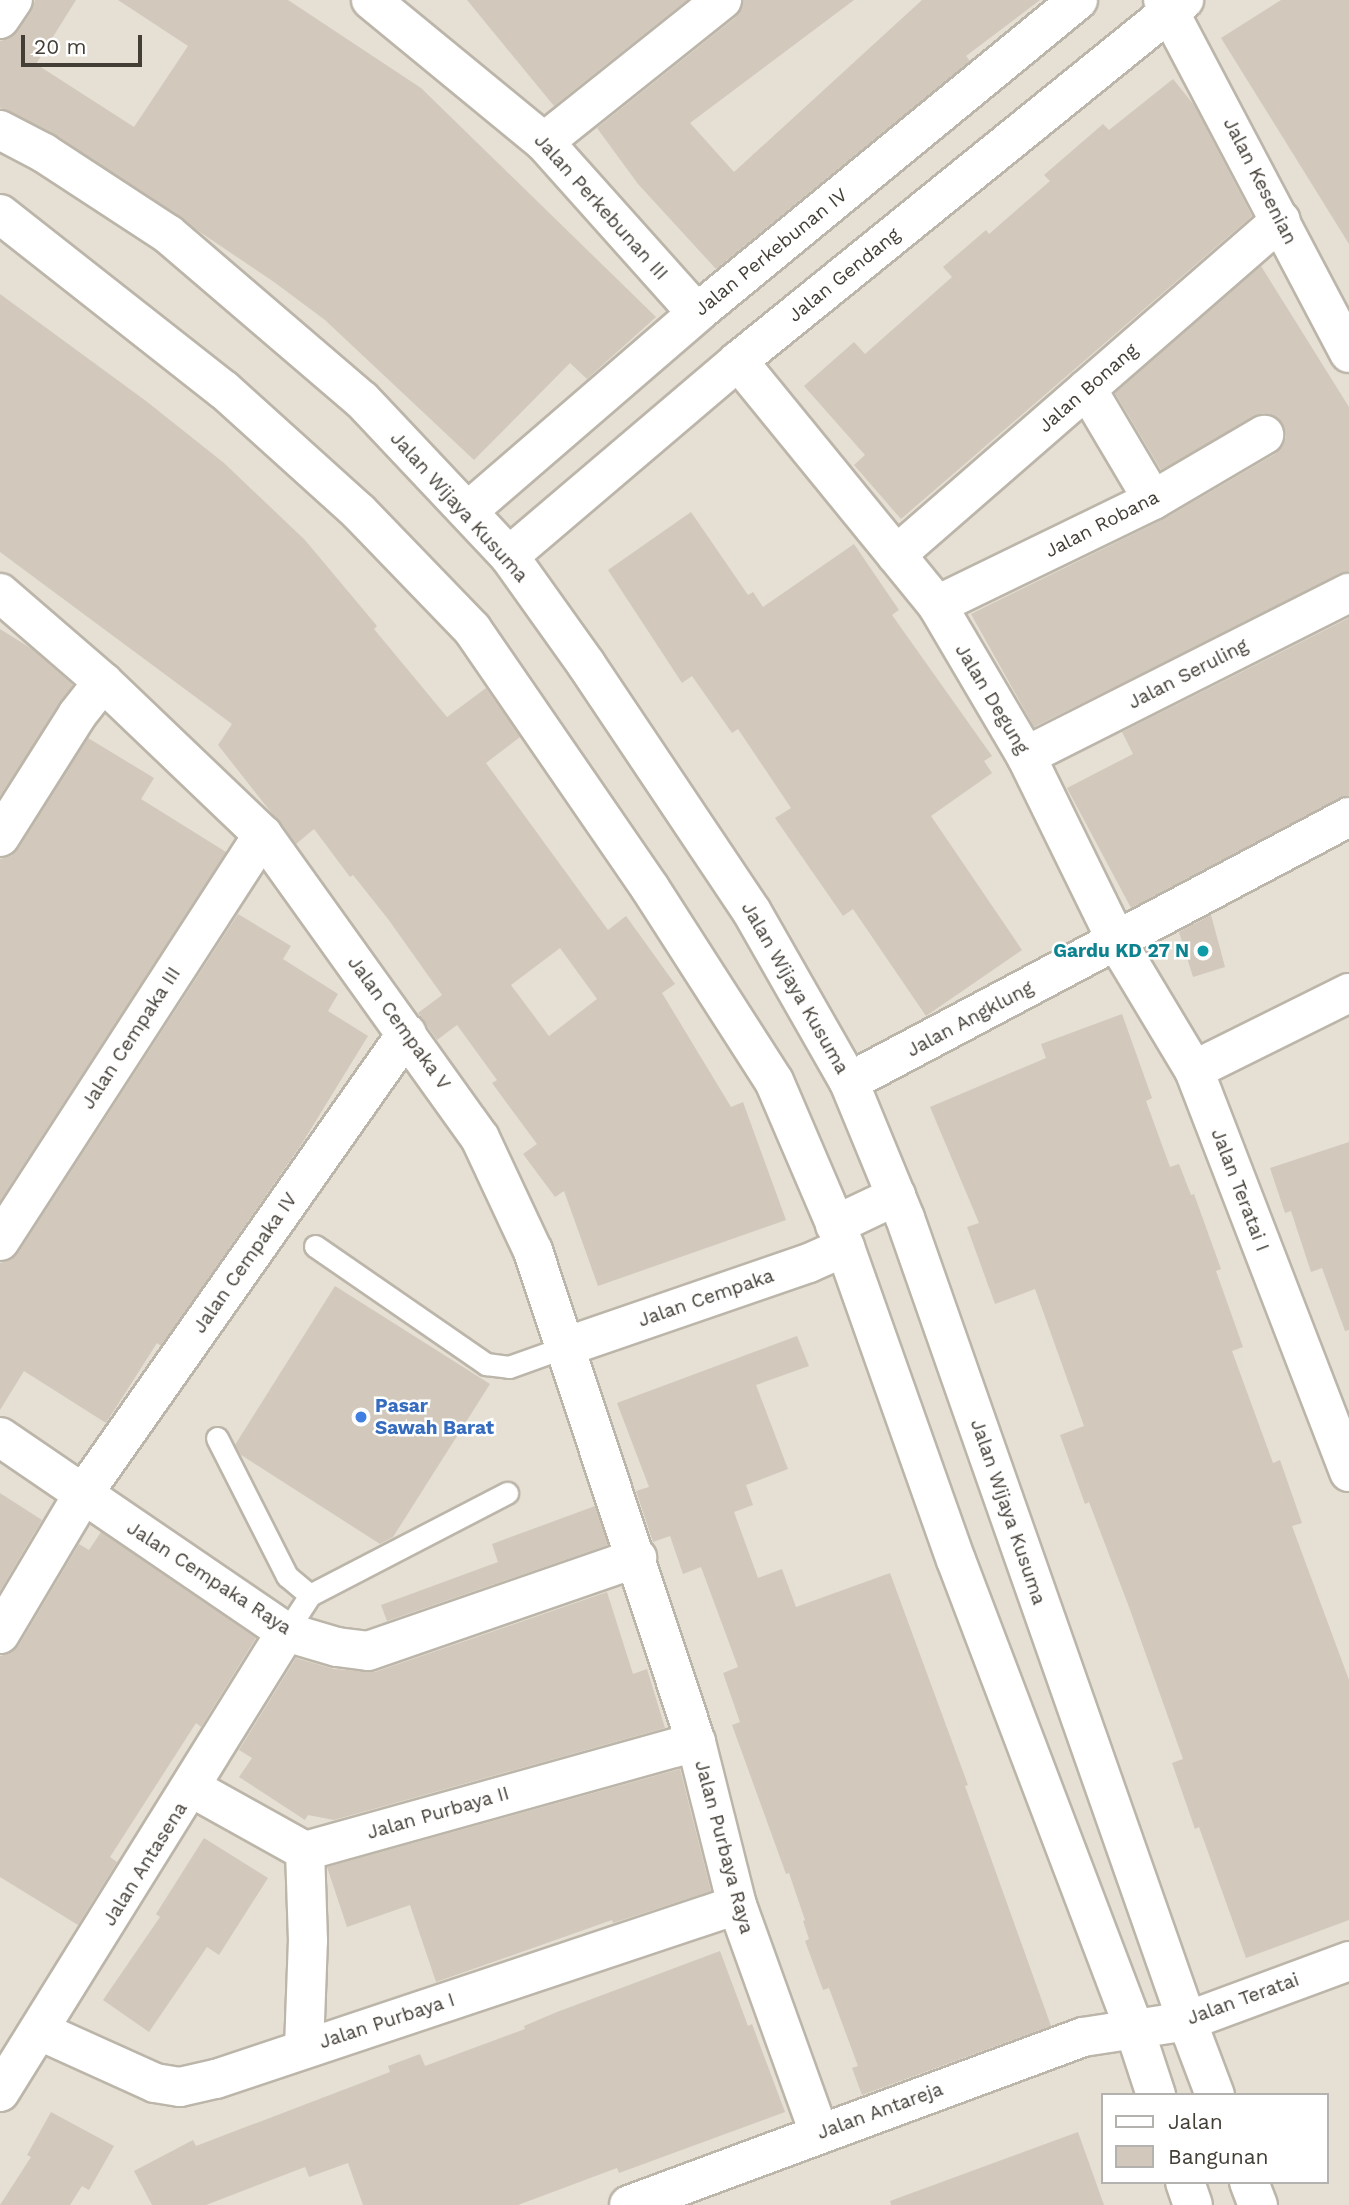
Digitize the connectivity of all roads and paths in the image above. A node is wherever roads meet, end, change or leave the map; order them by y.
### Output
1 (13, 0) edge
2 (722, 0) edge
3 (1078, 0) edge
4 (388, 4) edge
5 (1172, 4) edge
6 (0, 19) edge
7 (0, 130) edge
8 (544, 142) junction
9 (0, 214) edge
10 (1281, 220) junction
11 (696, 313) junction
12 (1349, 352) edge
13 (738, 361) junction
14 (1087, 389) junction
15 (1264, 435) dead end
16 (1153, 500) junction
17 (468, 511) junction
18 (896, 555) junction
19 (509, 556) junction
20 (0, 593) edge
21 (1349, 593) edge
22 (937, 605) junction
23 (103, 682) junction
24 (1026, 756) junction
25 (1349, 817) edge
26 (262, 835) junction
27 (0, 837) edge
28 (1117, 942) junction
29 (1349, 993) edge
30 (407, 1032) junction
31 (1194, 1070) junction
32 (849, 1082) junction
33 (896, 1196) junction
34 (840, 1236) junction
35 (0, 1241) edge
36 (315, 1246) dead end
37 (565, 1347) junction
38 (0, 1437) edge
39 (217, 1438) dead end
40 (1349, 1472) edge
41 (507, 1493) dead end
42 (83, 1494) junction
43 (637, 1558) junction
44 (310, 1595) junction
45 (286, 1632) junction
46 (0, 1634) edge
47 (696, 1742) junction
48 (192, 1788) junction
49 (304, 1851) junction
50 (737, 1906) junction
51 (1349, 1961) edge
52 (1186, 2021) junction
53 (1134, 2028) junction
54 (40, 2031) junction
55 (304, 2048) junction
56 (0, 2092) edge
57 (1155, 2093) edge
58 (1214, 2093) edge
59 (819, 2133) junction
60 (1186, 2184) edge
61 (1250, 2184) edge
62 (629, 2205) edge
63 (1193, 2205) edge
64 (1258, 2205) edge

1 - 6 street
2 - 8 street
3 - 11 street, Jalan Perkebunan IV
4 - 8 street, Jalan Perkebunan III
5 - 10 street, Jalan Kesenian
5 - 13 street, Jalan Gendang
7 - 17 street, Jalan Wijaya Kusuma
8 - 11 street, Jalan Perkebunan III
9 - 34 street
10 - 12 street, Jalan Kesenian
10 - 14 street, Jalan Bonang
11 - 17 street, Jalan Perkebunan IV
13 - 18 street, Jalan Degung
13 - 19 street, Jalan Gendang
14 - 16 street
14 - 18 street, Jalan Bonang
15 - 16 street, Jalan Robana
16 - 22 street, Jalan Robana
17 - 19 street, Jalan Wijaya Kusuma
18 - 22 street, Jalan Degung
19 - 32 street, Jalan Wijaya Kusuma
20 - 23 street, Jalan Cempaka V
21 - 24 street, Jalan Seruling
22 - 24 street, Jalan Degung
23 - 26 street, Jalan Cempaka V
23 - 27 street
24 - 28 street, Jalan Degung
25 - 28 street, Jalan Angklung
26 - 30 street, Jalan Cempaka V
26 - 35 street, Jalan Cempaka III
28 - 31 street, Jalan Degung
28 - 32 street, Jalan Angklung
29 - 31 street
30 - 37 street, Jalan Cempaka V
30 - 42 street, Jalan Cempaka IV
31 - 40 street, Jalan Teratai I
32 - 33 street, Jalan Wijaya Kusuma
33 - 34 street
33 - 52 street, Jalan Wijaya Kusuma
34 - 37 street, Jalan Cempaka
34 - 53 street
36 - 37 lane
37 - 43 street, Jalan Cempaka V
38 - 42 street, Jalan Cempaka Raya
39 - 44 lane
41 - 44 lane
42 - 45 street, Jalan Cempaka Raya
42 - 46 street, Jalan Cempaka IV
43 - 45 street, Jalan Cempaka Raya
43 - 47 street, Jalan Purbaya Raya
44 - 45 lane
45 - 48 street, Jalan Antasena
47 - 49 street, Jalan Purbaya II
47 - 50 street, Jalan Purbaya Raya
48 - 49 street
48 - 54 street, Jalan Antasena
49 - 55 street
50 - 55 street, Jalan Purbaya I
50 - 59 street, Jalan Purbaya Raya
51 - 52 street, Jalan Teratai
52 - 53 street, Jalan Teratai
52 - 58 street, Jalan Wijaya Kusuma
53 - 57 street
53 - 59 street, Jalan Antareja
54 - 55 street, Jalan Purbaya I
54 - 56 street, Jalan Antasena
59 - 62 street, Jalan Antareja
60 - 63 street
61 - 64 street

